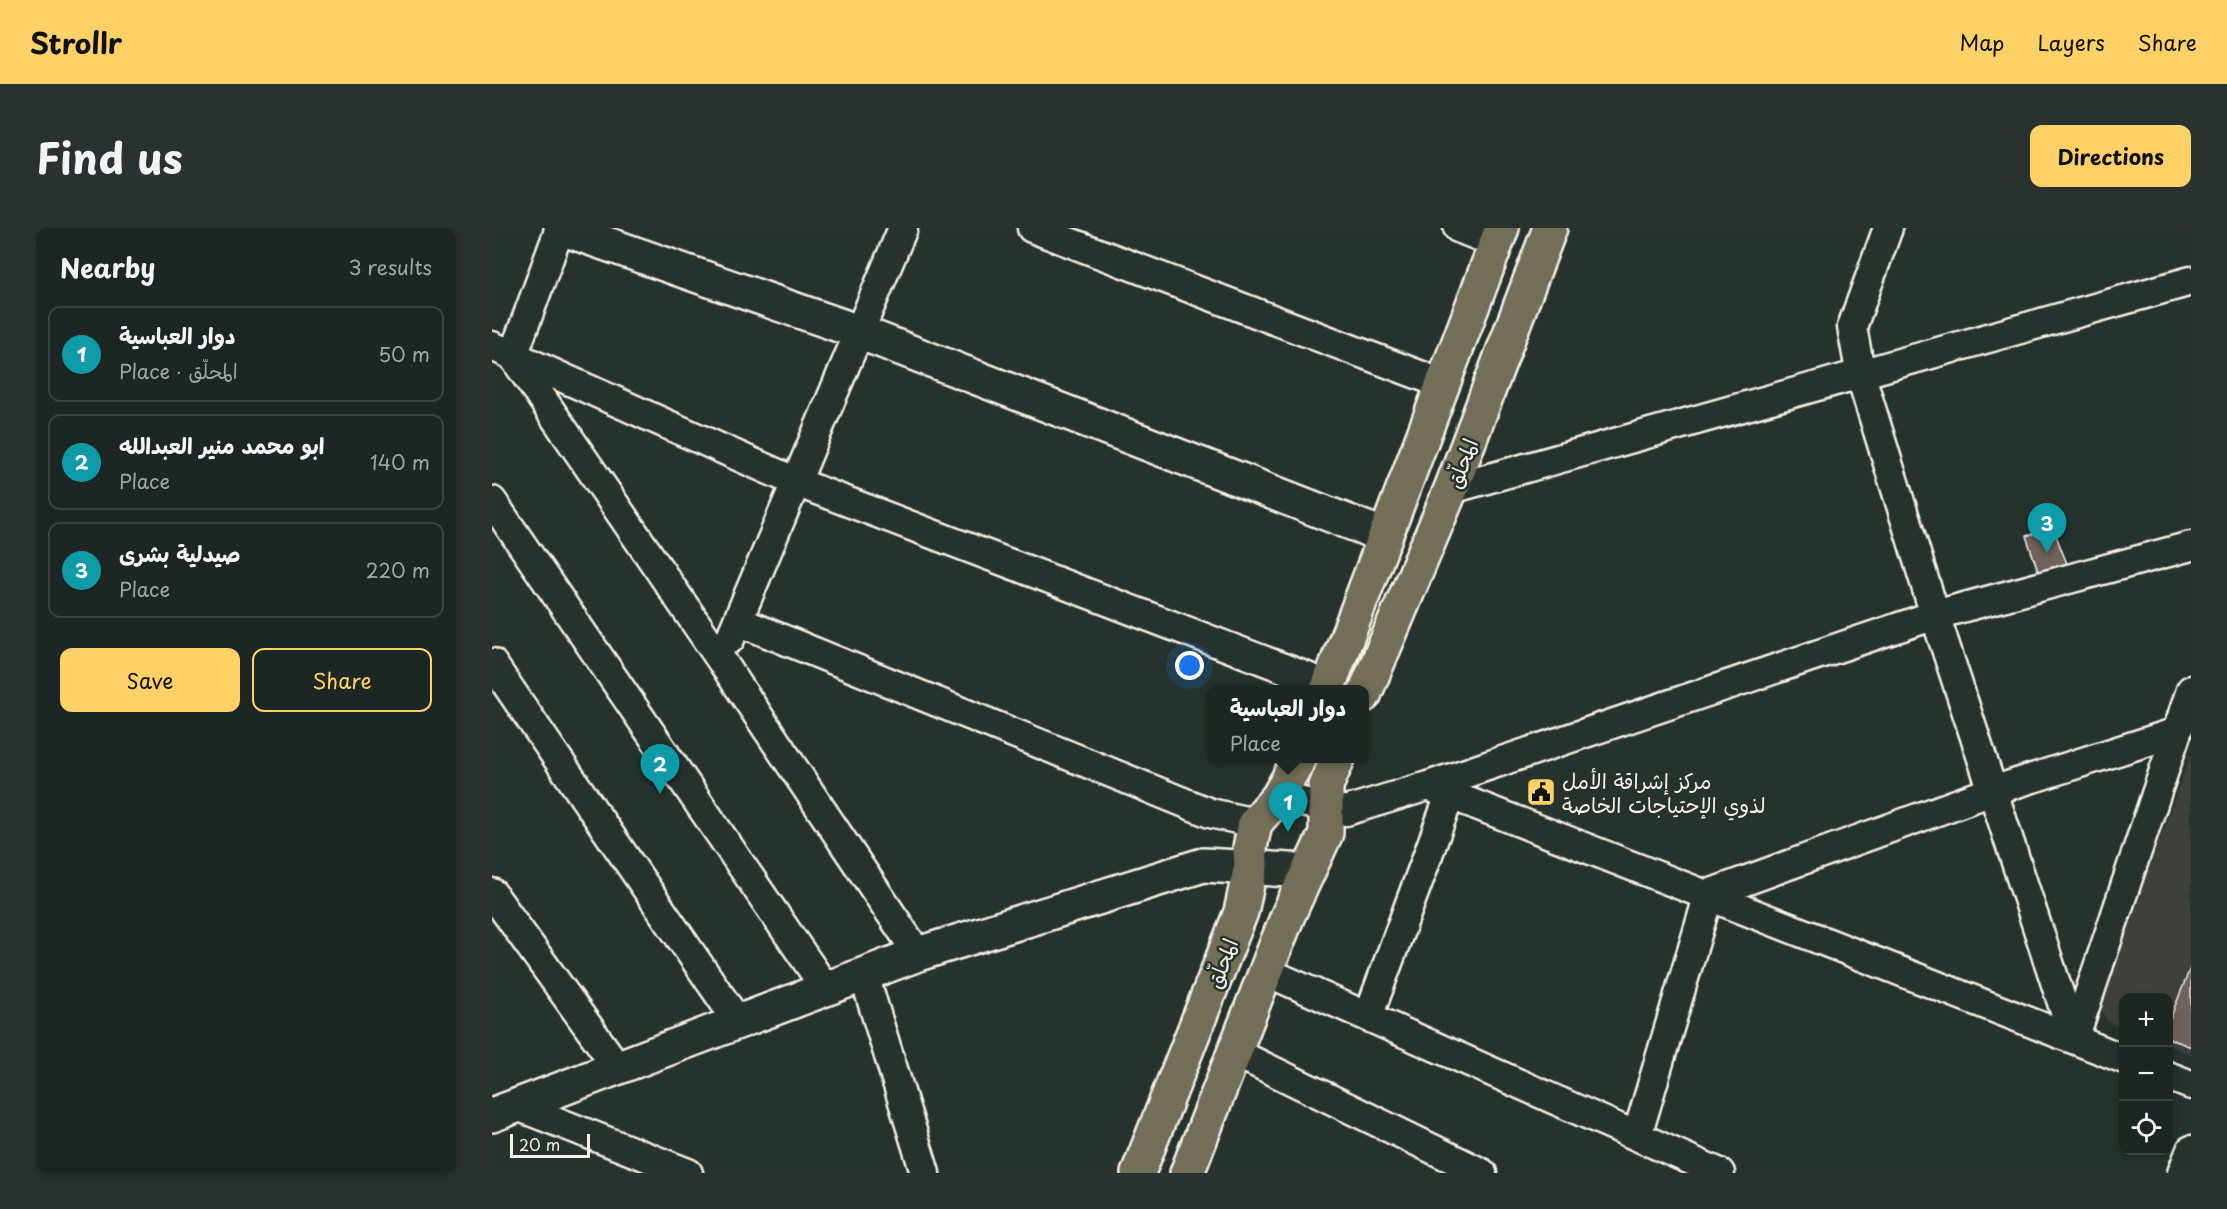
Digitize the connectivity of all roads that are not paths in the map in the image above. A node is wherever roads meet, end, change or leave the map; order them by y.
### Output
1 (561, 228) edge
2 (903, 228) edge
3 (1032, 228) edge
4 (1458, 228) edge
5 (1550, 228) edge
6 (1888, 228) edge
7 (1499, 235) edge
8 (2191, 281) edge
9 (859, 332) junction
10 (499, 356) edge
11 (1861, 376) junction
12 (1443, 384) junction
13 (796, 482) junction
14 (1451, 489) junction
15 (492, 501) edge
16 (1385, 536) junction
17 (2191, 546) edge
18 (1935, 615) junction
19 (738, 621) junction
20 (722, 660) junction
21 (492, 663) edge
22 (1323, 685) edge
23 (1329, 685) edge
24 (1369, 685) edge
25 (2191, 690) edge
26 (2177, 732) junction
27 (1298, 763) edge
28 (1336, 763) edge
29 (1439, 791) junction
30 (1992, 791) junction
31 (1278, 797) junction
32 (1326, 808) junction
33 (1256, 823) junction
34 (1251, 866) junction
35 (1308, 871) junction
36 (492, 893) edge
37 (1708, 894) junction
38 (918, 954) junction
39 (1267, 972) junction
40 (864, 975) junction
41 (826, 989) junction
42 (1368, 1017) junction
43 (738, 1022) junction
44 (2074, 1039) junction
45 (1234, 1052) junction
46 (2119, 1057) edge
47 (618, 1068) junction
48 (2173, 1078) edge
49 (2191, 1085) edge
50 (505, 1111) edge
51 (1637, 1136) junction
52 (2191, 1150) edge
53 (688, 1173) edge
54 (925, 1173) edge
55 (1138, 1173) edge
56 (1187, 1173) edge
57 (1482, 1173) edge
58 (1720, 1173) edge
59 (2182, 1173) edge

1 - 9 street
1 - 10 street
2 - 9 street
3 - 12 street
4 - 7 street
5 - 14 highway, المحلّق
6 - 11 street
7 - 12 highway
8 - 11 street
9 - 13 street
9 - 16 street
10 - 13 street
10 - 20 street
11 - 14 street
11 - 18 street
12 - 16 highway
13 - 19 street
13 - 22 street
14 - 24 highway, المحلّق
15 - 41 street
16 - 23 highway
17 - 18 street
18 - 29 street
18 - 30 street
19 - 20 street
19 - 33 street
20 - 38 street
21 - 43 street
25 - 26 street
26 - 30 street
26 - 44 street
27 - 31 highway, المحلّق
28 - 32 highway
29 - 32 street
29 - 37 street
29 - 42 street
30 - 37 street
30 - 44 street
31 - 32 street
31 - 33 highway, المحلّق
32 - 35 highway
33 - 34 highway, المحلّق
34 - 35 street
34 - 38 street
34 - 55 highway, المحلّق
35 - 39 highway
36 - 47 street
37 - 44 street
37 - 51 street
38 - 40 street
39 - 42 street
39 - 45 highway
40 - 41 street
40 - 54 street
41 - 43 street
42 - 51 street
43 - 47 street
44 - 46 street
45 - 56 highway
45 - 57 street
47 - 50 street
48 - 49 street
50 - 53 street
51 - 58 street
52 - 59 street

